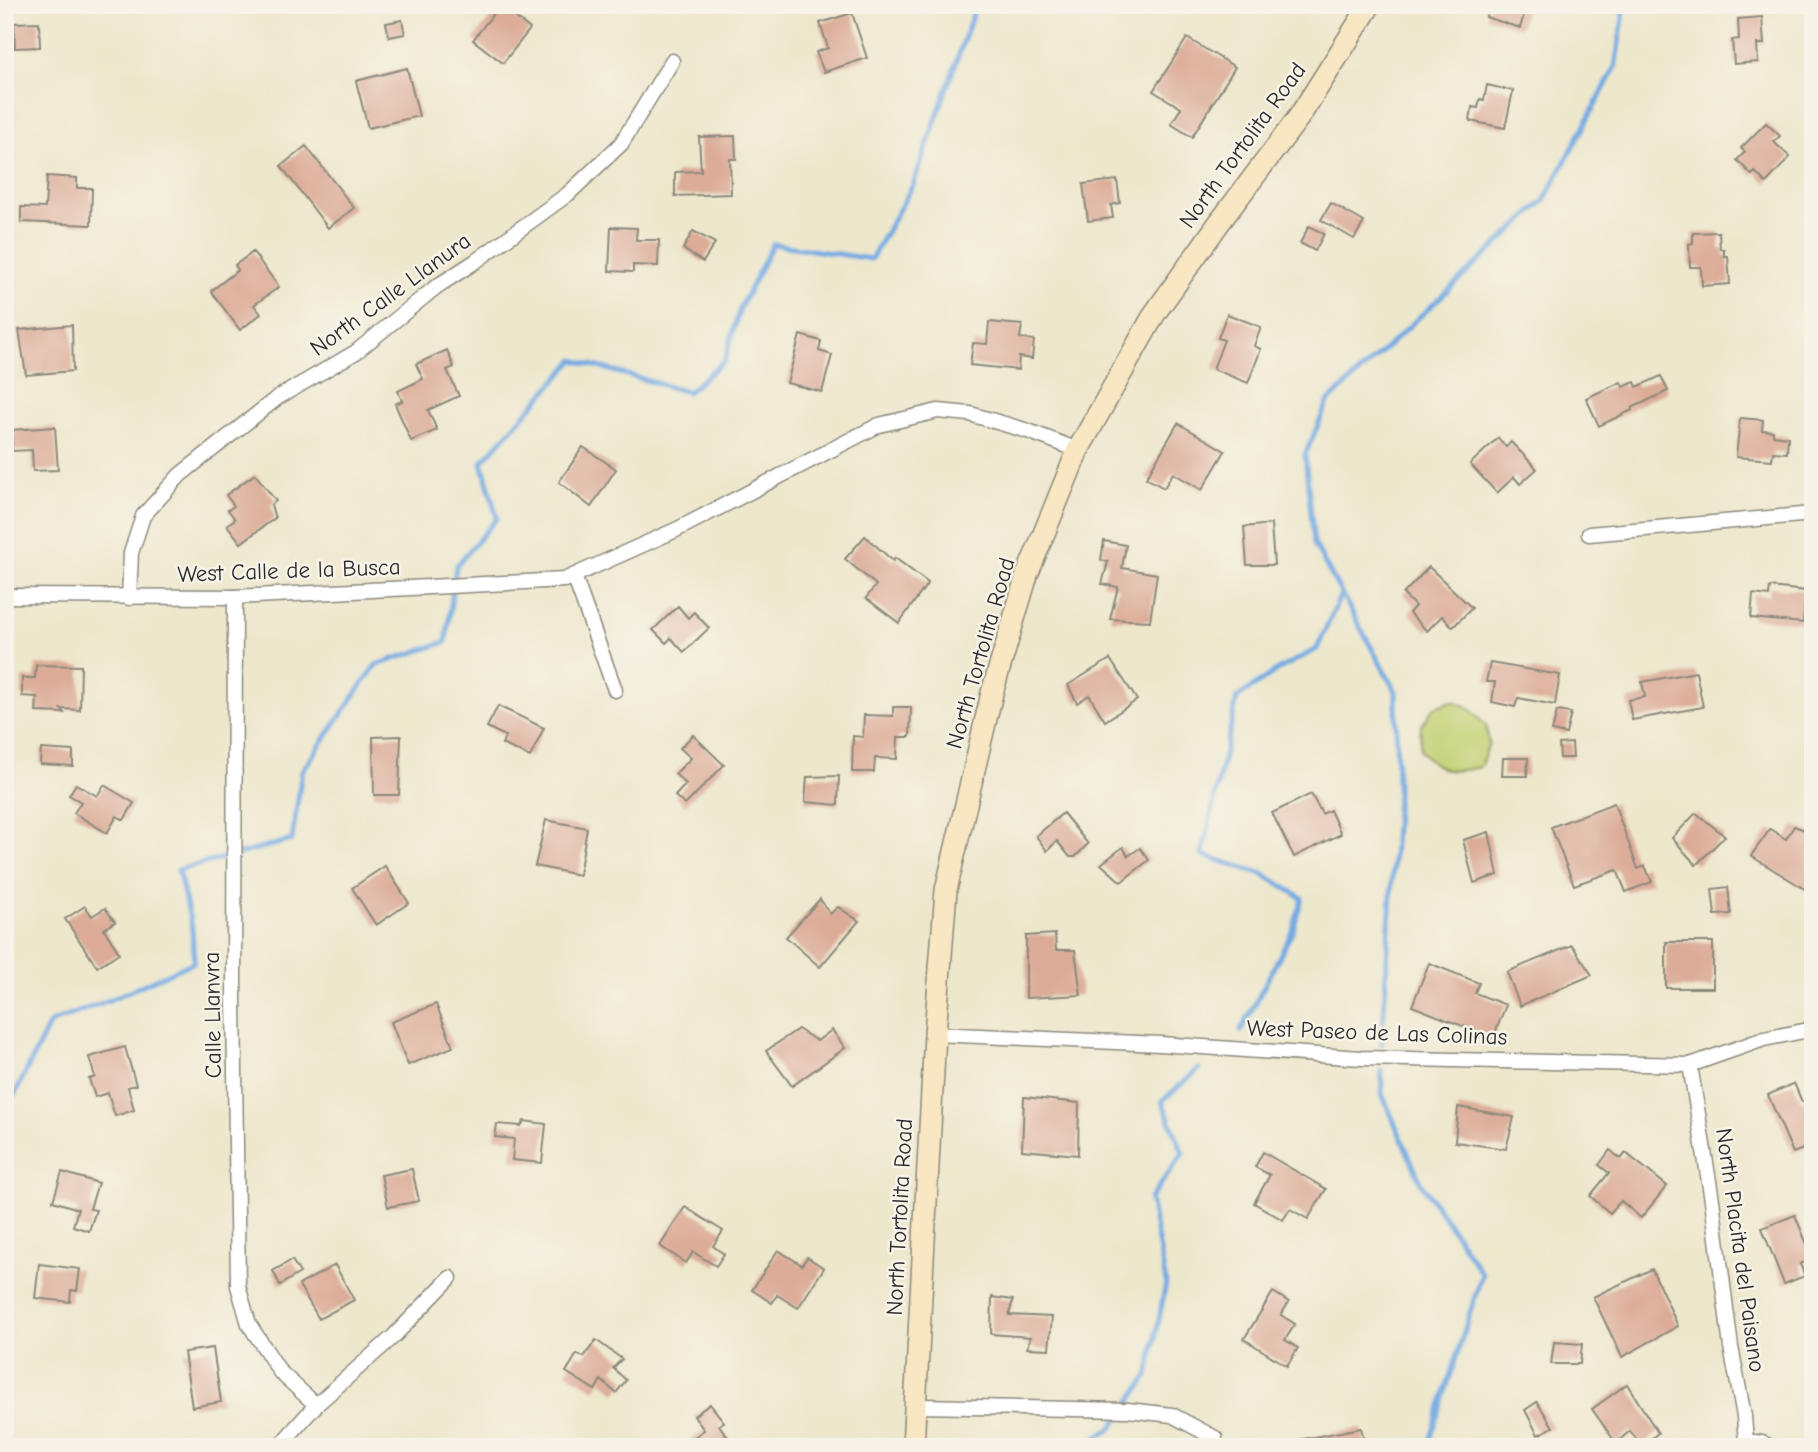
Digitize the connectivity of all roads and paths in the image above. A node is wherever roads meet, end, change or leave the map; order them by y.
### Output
1 (1370, 5) edge
2 (672, 61) dead end
3 (1078, 450) junction
4 (1813, 514) edge
5 (1589, 534) dead end
6 (574, 576) junction
7 (5, 596) edge
8 (234, 597) junction
9 (129, 598) junction
10 (615, 691) dead end
11 (1813, 1028) edge
12 (935, 1034) junction
13 (1690, 1065) junction
14 (450, 1278) dead end
15 (316, 1405) junction
16 (917, 1406) junction
17 (1215, 1438) dead end
18 (1742, 1445) edge
19 (276, 1447) edge
20 (914, 1447) edge
21 (1770, 1447) edge

1 - 3 street, North Tortolita Road
2 - 9 street, North Calle Llanura
3 - 6 street, West Calle de la Busca
3 - 12 street, North Tortolita Road
4 - 5 street
6 - 8 street, West Calle de la Busca
6 - 10 street
7 - 9 street, West Calle de la Busca
8 - 9 street, West Calle de la Busca
8 - 15 street, Calle Llanvra
11 - 13 street, West Paseo de Las Colinas
12 - 13 street, West Paseo de Las Colinas
12 - 16 street, North Tortolita Road
13 - 18 street, North Placita del Paisano
14 - 15 street
15 - 19 street
16 - 17 street
16 - 20 street, North Tortolita Road
18 - 21 street, North Placita del Paisano

